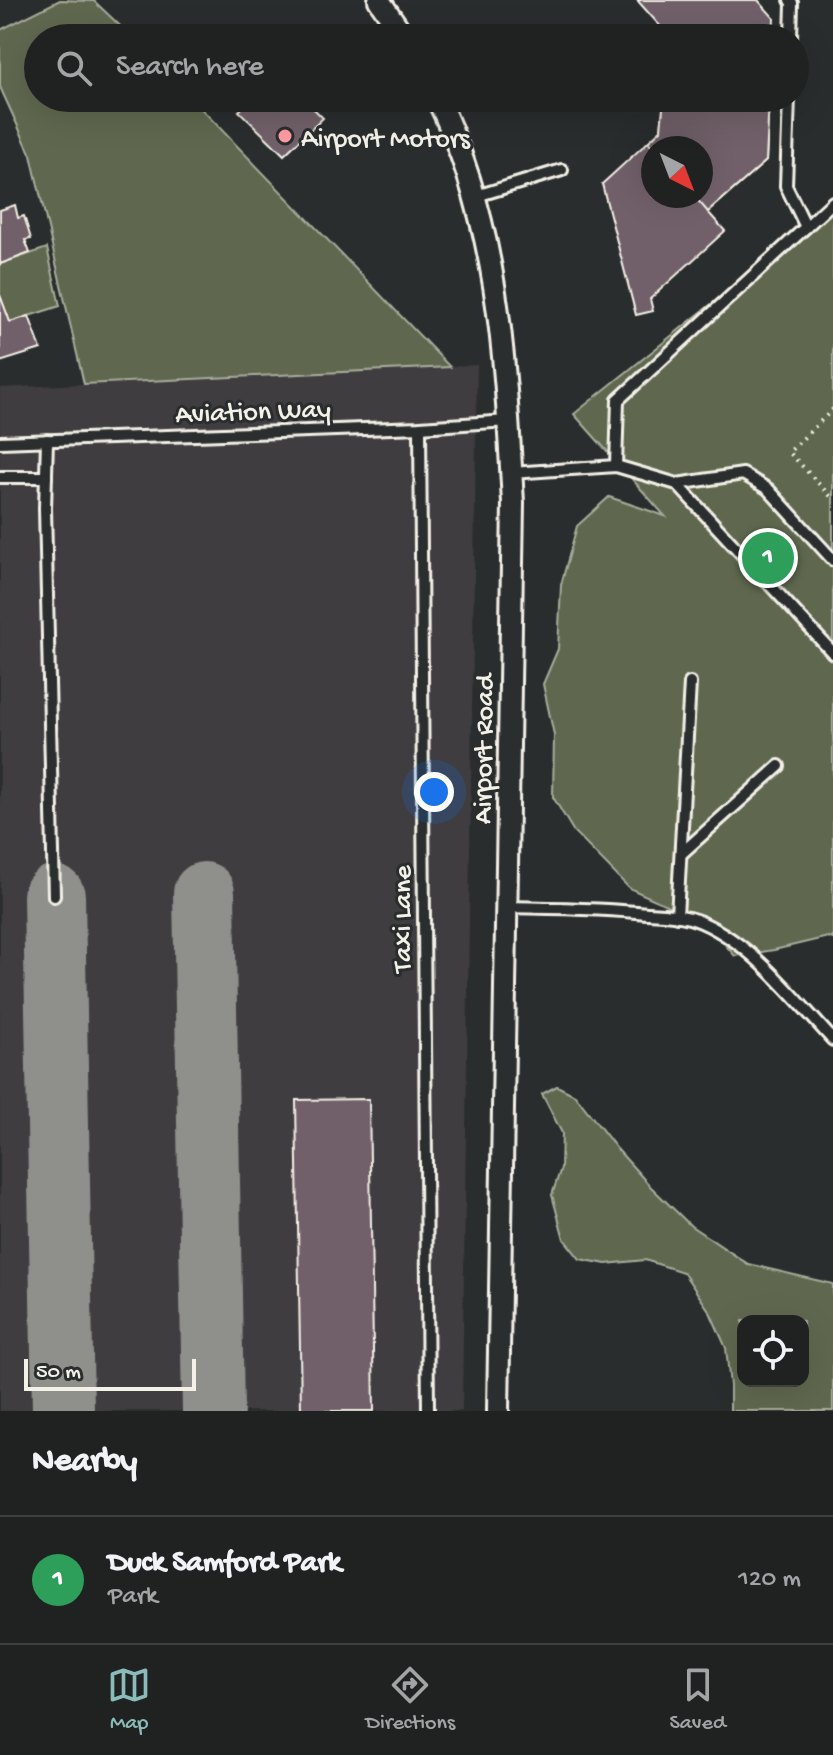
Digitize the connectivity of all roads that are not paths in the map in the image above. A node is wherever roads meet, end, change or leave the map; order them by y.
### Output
1 (379, 0) edge
2 (790, 0) edge
3 (395, 24) edge
4 (791, 24) edge
5 (444, 112) edge
6 (789, 112) edge
7 (562, 170) dead end
8 (473, 197) junction
9 (833, 202) edge
10 (806, 227) junction
11 (508, 421) junction
12 (420, 427) junction
13 (47, 440) junction
14 (0, 442) edge
15 (616, 466) junction
16 (511, 473) junction
17 (0, 477) edge
18 (46, 477) junction
19 (677, 484) junction
20 (833, 560) edge
21 (833, 653) edge
22 (690, 683) dead end
23 (779, 766) dead end
24 (682, 853) junction
25 (54, 896) dead end
26 (506, 907) junction
27 (677, 916) junction
28 (833, 1040) edge
29 (428, 1411) edge
30 (498, 1411) edge

1 - 3 street
2 - 4 lane
5 - 8 street, Airport Road
6 - 10 lane
7 - 8 lane
8 - 11 street, Airport Road
9 - 10 lane
10 - 15 lane
11 - 12 lane, Aviation Way
11 - 16 street, Airport Road
12 - 13 lane, Aviation Way
12 - 29 lane, Taxi Lane
13 - 14 lane, Aviation Way
13 - 18 lane
15 - 16 lane
15 - 19 lane
16 - 26 street, Airport Road
17 - 18 lane
18 - 25 lane
19 - 20 lane
19 - 21 lane
22 - 24 lane
23 - 24 lane
24 - 27 lane
26 - 27 lane
26 - 30 street, Airport Road
27 - 28 lane

